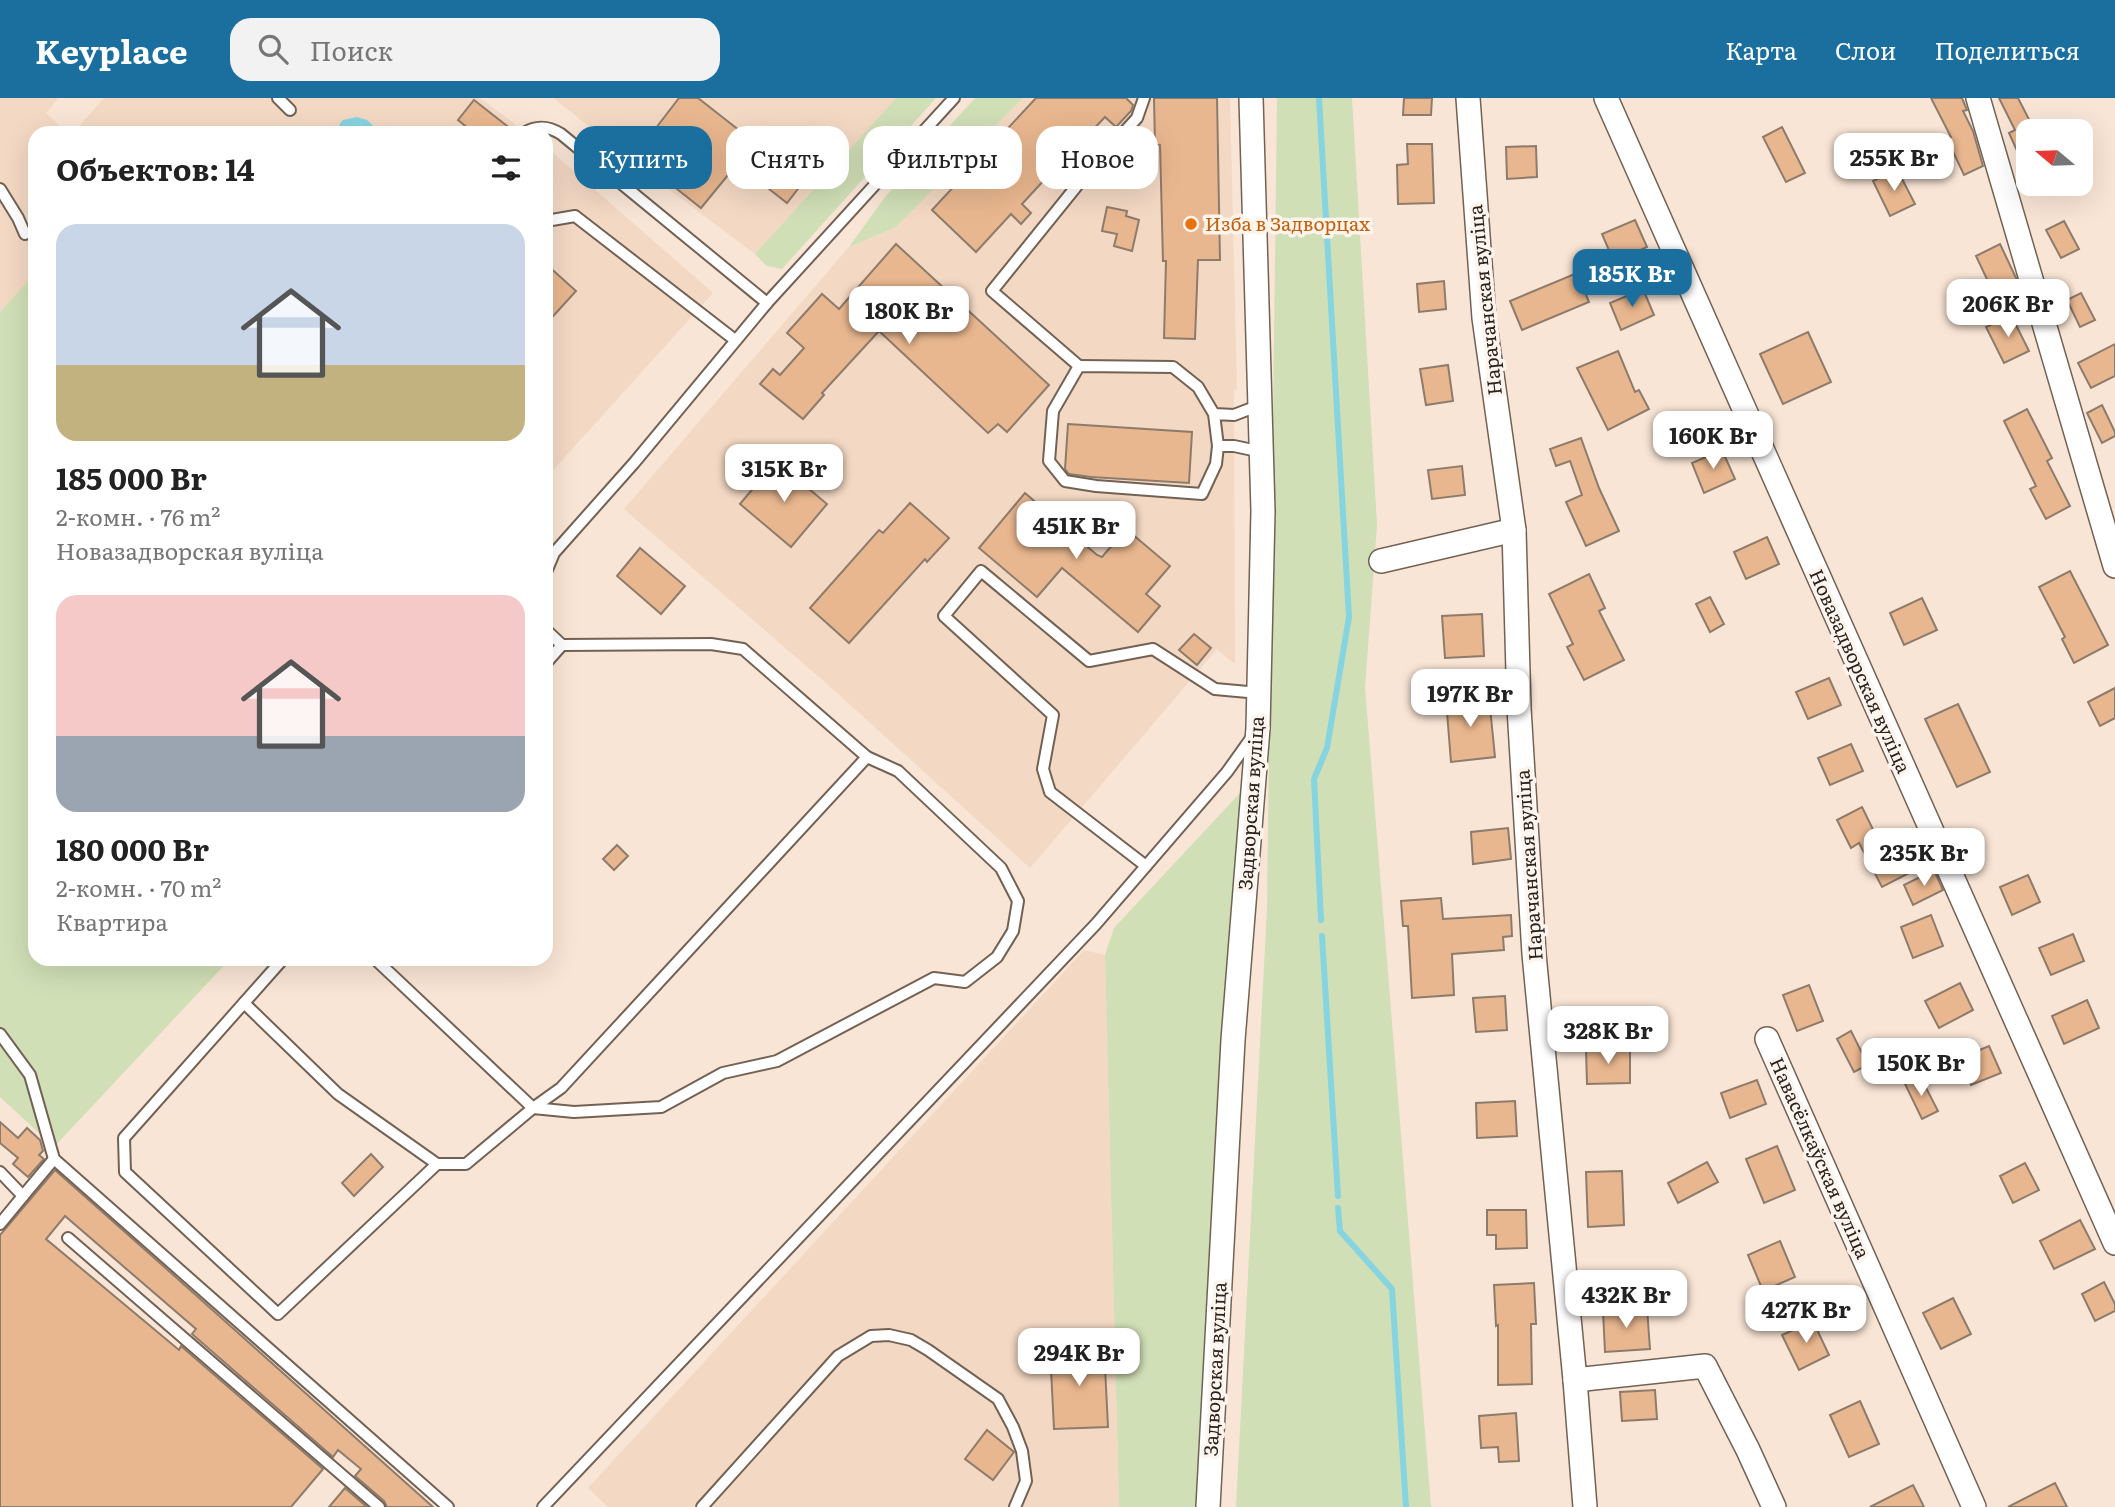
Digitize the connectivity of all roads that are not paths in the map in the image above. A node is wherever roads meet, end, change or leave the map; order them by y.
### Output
1 (278, 98) edge
2 (954, 98) edge
3 (1144, 98) edge
4 (1251, 98) edge
5 (1468, 98) edge
6 (1606, 98) edge
7 (1978, 98) edge
8 (290, 110) dead end
9 (553, 129) edge
10 (0, 189) edge
11 (553, 221) edge
12 (24, 234) dead end
13 (767, 303) junction
14 (735, 341) junction
15 (1079, 366) junction
16 (1260, 405) junction
17 (1214, 414) junction
18 (1218, 446) junction
19 (1262, 452) junction
20 (1514, 530) junction
21 (553, 556) edge
22 (1381, 561) dead end
23 (2115, 566) edge
24 (553, 637) edge
25 (562, 645) junction
26 (553, 655) edge
27 (1259, 693) junction
28 (1258, 728) junction
29 (867, 757) junction
30 (1146, 866) junction
31 (277, 966) edge
32 (382, 966) edge
33 (244, 1003) junction
34 (0, 1034) edge
35 (1767, 1039) dead end
36 (533, 1108) junction
37 (54, 1159) junction
38 (437, 1164) junction
39 (0, 1172) edge
40 (23, 1196) junction
41 (0, 1224) edge
42 (68, 1238) dead end
43 (2115, 1243) edge
44 (1575, 1380) junction
45 (547, 1506) edge
46 (379, 1507) edge
47 (448, 1507) edge
48 (702, 1507) edge
49 (1015, 1507) edge
50 (1208, 1507) edge
51 (1585, 1507) edge
52 (1774, 1507) edge
53 (1975, 1507) edge

1 - 8 lane
2 - 13 lane
3 - 15 lane
4 - 16 street, Задворская вуліца
5 - 20 street, Нарачанская вуліца
6 - 43 street, Новазадворская вуліца
7 - 23 street
9 - 13 lane
10 - 12 lane
11 - 14 lane
13 - 14 lane
14 - 21 lane
15 - 17 lane
15 - 18 lane
16 - 17 lane
16 - 19 street, Задворская вуліца
17 - 18 lane
18 - 19 lane
19 - 27 street, Задворская вуліца
20 - 22 street
20 - 44 street, Нарачанская вуліца
24 - 25 lane
25 - 26 lane
25 - 29 lane
27 - 28 street, Задворская вуліца
27 - 30 lane
28 - 30 lane
28 - 50 street, Задворская вуліца
29 - 36 lane
29 - 36 lane
30 - 45 lane
31 - 33 lane
32 - 36 lane
33 - 38 lane
33 - 38 lane
34 - 37 lane
35 - 53 street, Навасёлкаўская вуліца
36 - 38 lane
37 - 40 lane
37 - 47 lane
39 - 40 lane
40 - 41 lane
42 - 46 lane
44 - 51 street, Нарачанская вуліца
44 - 52 street
48 - 49 lane

